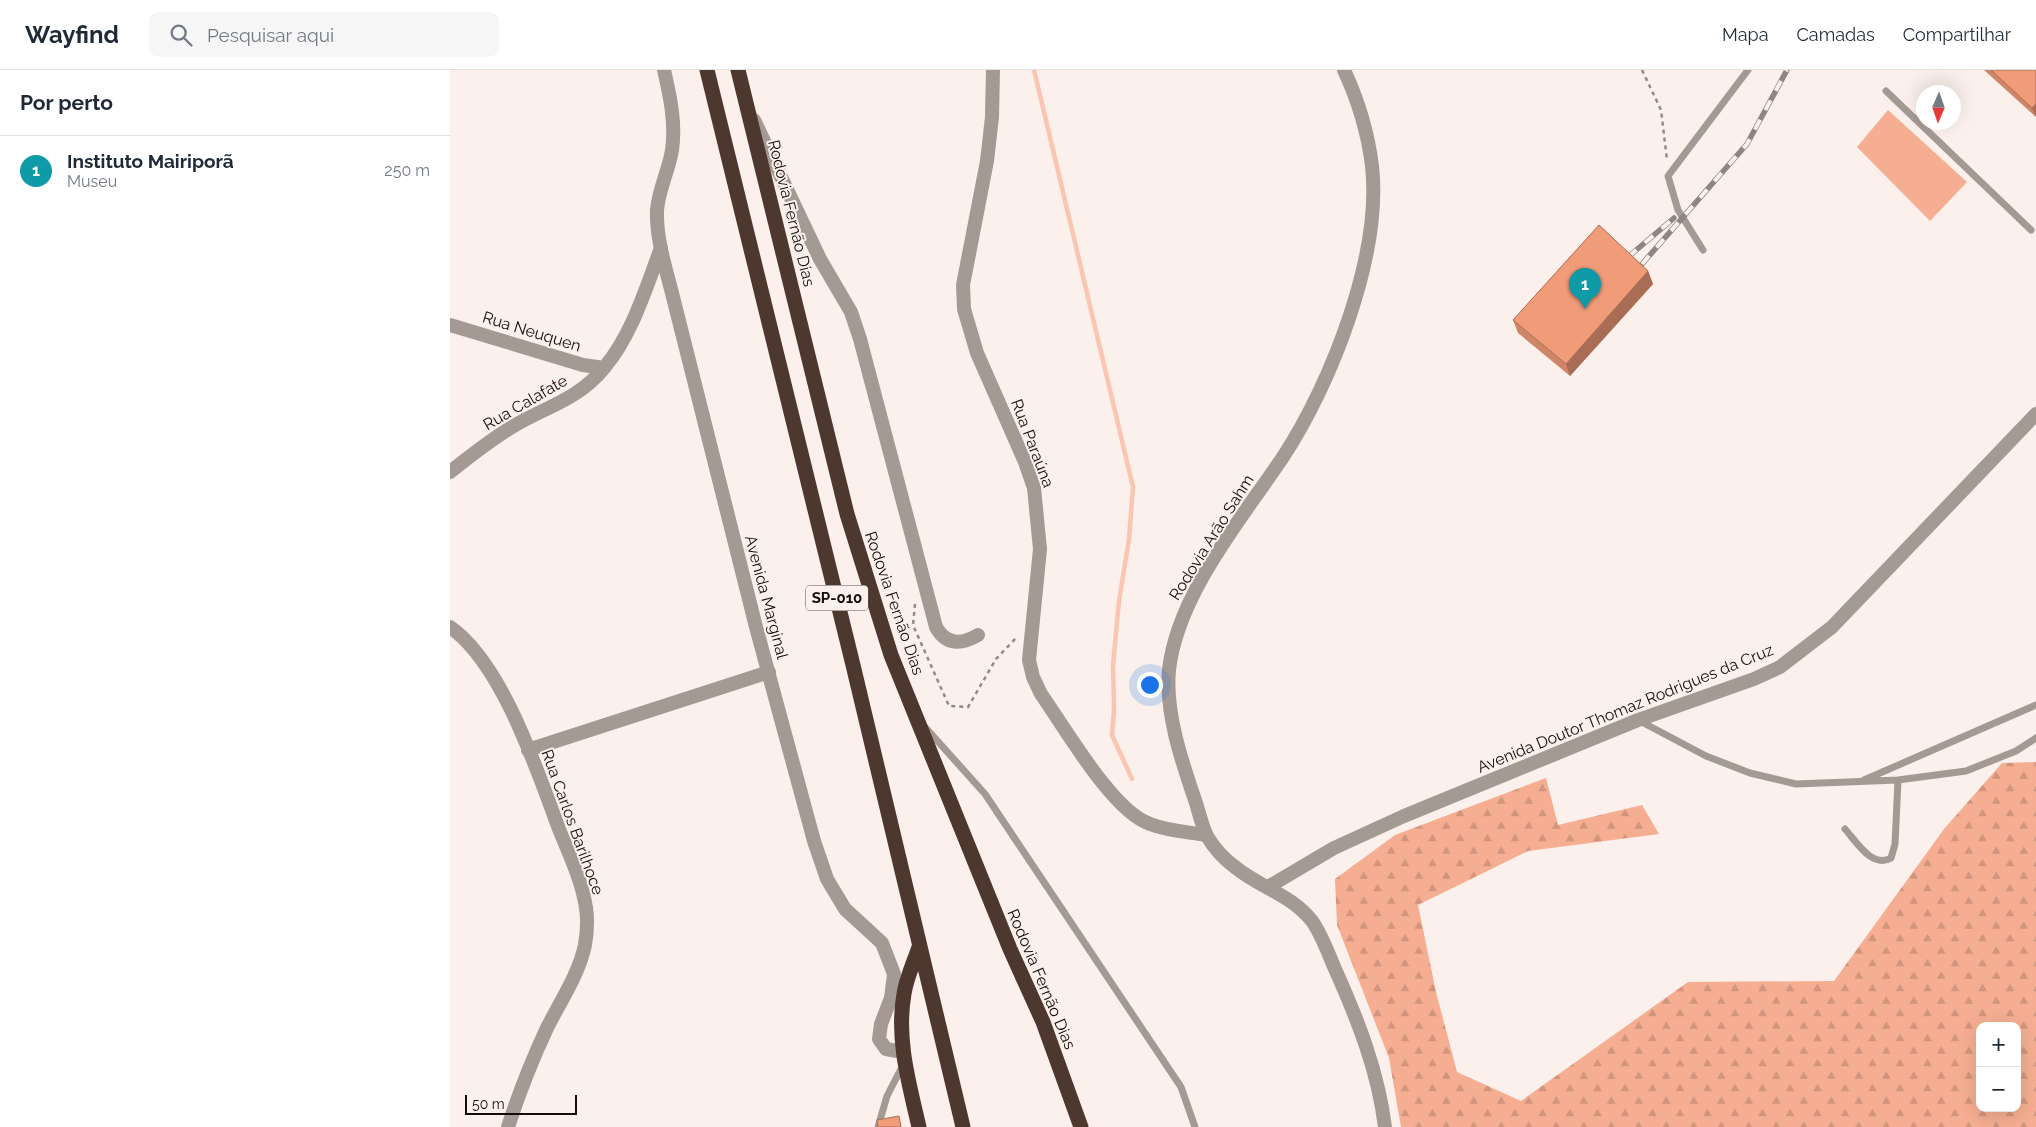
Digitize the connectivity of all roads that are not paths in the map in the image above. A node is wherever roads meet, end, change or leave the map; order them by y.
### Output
1 (664, 70) edge
2 (707, 70) edge
3 (738, 70) edge
4 (993, 70) edge
5 (1344, 70) edge
6 (1748, 70) edge
7 (1886, 91) dead end
8 (748, 107) junction
9 (2031, 230) dead end
10 (661, 247) junction
11 (1703, 250) dead end
12 (450, 325) edge
13 (604, 368) junction
14 (2036, 414) edge
15 (450, 472) edge
16 (450, 627) edge
17 (978, 635) dead end
18 (769, 672) junction
19 (2036, 705) edge
20 (918, 720) junction
21 (1638, 720) junction
22 (2036, 738) edge
23 (528, 750) junction
24 (1898, 780) junction
25 (1859, 782) junction
26 (1846, 829) dead end
27 (1206, 835) junction
28 (1268, 887) junction
29 (919, 947) junction
30 (904, 1057) junction
31 (508, 1127) edge
32 (878, 1127) edge
33 (918, 1127) edge
34 (963, 1127) edge
35 (1081, 1127) edge
36 (1195, 1127) edge
37 (1385, 1127) edge

1 - 10 street, Avenida Marginal
2 - 29 highway, SP-010
3 - 8 highway, Rodovia Fernão Dias / SP-010
4 - 27 street, Rua Paraúna
5 - 27 street, Rodovia Arão Sahm
6 - 11 lane
7 - 9 lane
8 - 17 street
8 - 20 highway, Rodovia Fernão Dias / SP-010
10 - 13 street, Rua Calafate
10 - 18 street, Avenida Marginal
12 - 13 street, Rua Neuquen
13 - 15 street, Rua Calafate
14 - 21 street, Avenida Doutor Thomaz Rodrigues da Cruz
16 - 23 street, Rua Carlos Barilhoce
18 - 23 street
18 - 30 street, Avenida Marginal
19 - 25 lane
20 - 35 highway, Rodovia Fernão Dias / SP-010
20 - 36 lane
21 - 25 lane
21 - 28 street, Avenida Doutor Thomaz Rodrigues da Cruz
22 - 24 lane
23 - 31 street, Rua Carlos Barilhoce
24 - 25 lane
24 - 26 lane
27 - 28 street, Rodovia Arão Sahm
28 - 37 street, Rodovia Arão Sahm
29 - 30 highway
29 - 34 highway, SP-010
30 - 32 lane
30 - 33 highway

